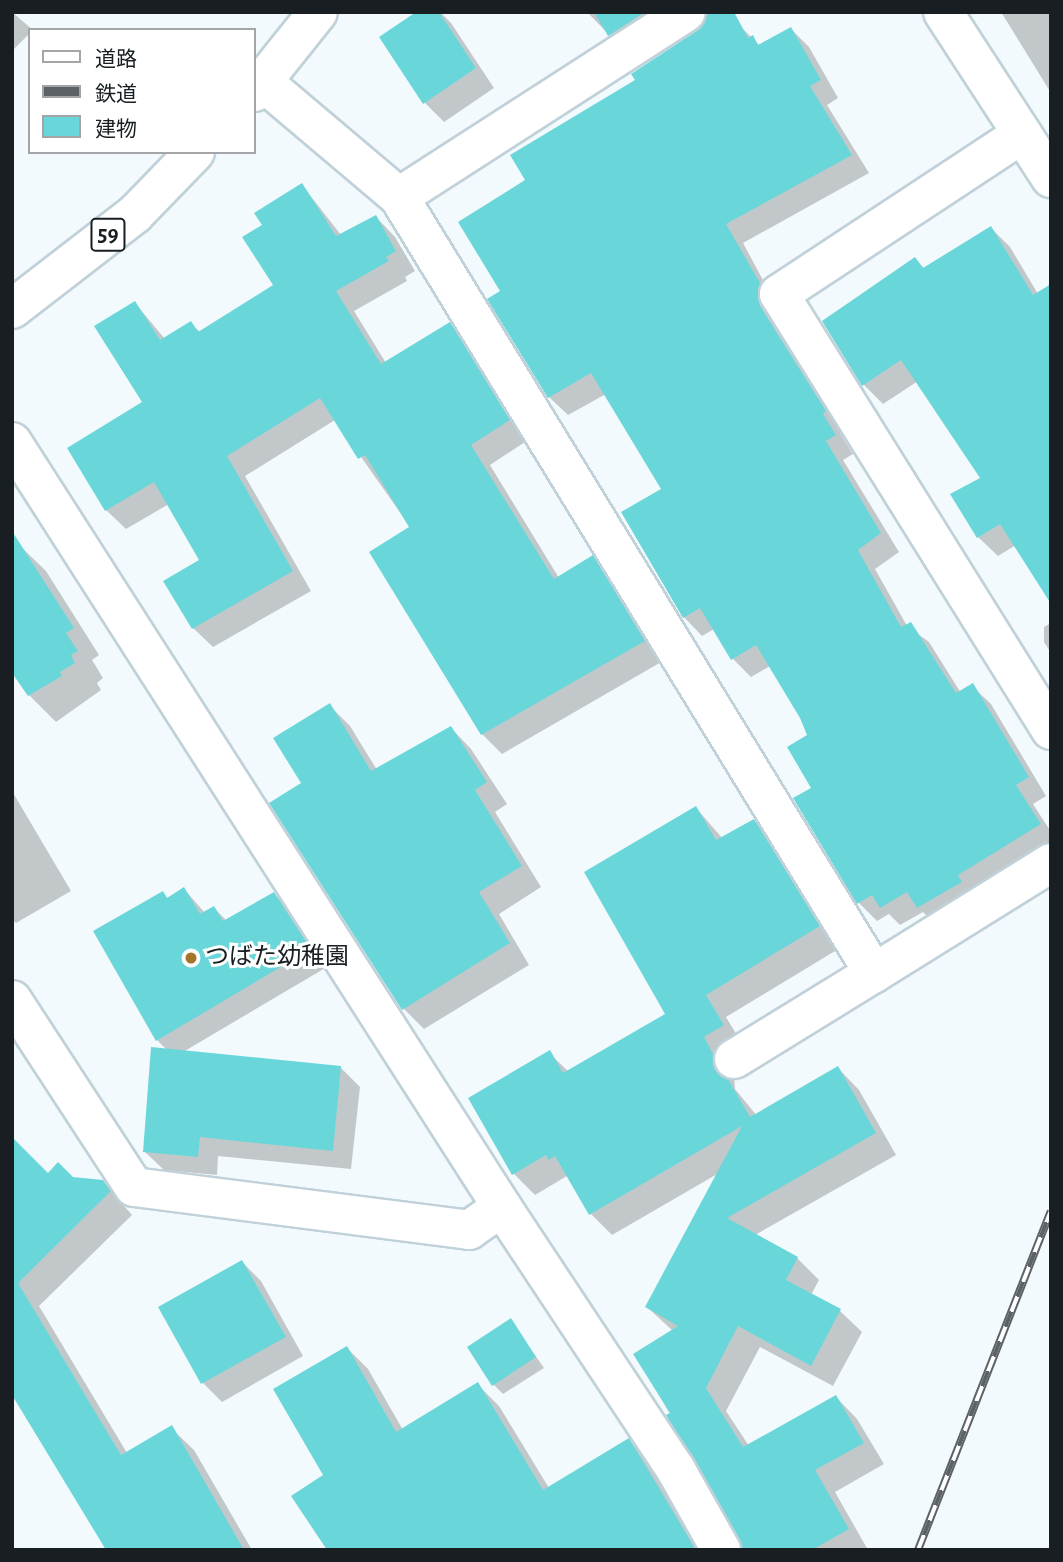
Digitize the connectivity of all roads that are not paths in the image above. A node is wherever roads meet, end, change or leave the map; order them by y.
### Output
1 (317, 12) edge
2 (686, 12) edge
3 (943, 12) edge
4 (258, 87) edge
5 (1022, 134) junction
6 (193, 154) edge
7 (1051, 178) edge
8 (399, 197) junction
9 (12, 309) edge
10 (12, 442) edge
11 (1051, 730) edge
12 (1051, 863) edge
13 (874, 973) junction
14 (12, 1000) edge
15 (734, 1059) dead end
16 (502, 1207) junction
17 (721, 1550) edge

1 - 4 street
2 - 8 street
3 - 5 street
4 - 8 street
5 - 7 street
5 - 11 street
6 - 9 street, 59
8 - 13 street
10 - 16 street
12 - 13 street
13 - 15 street
14 - 16 street
16 - 17 street

